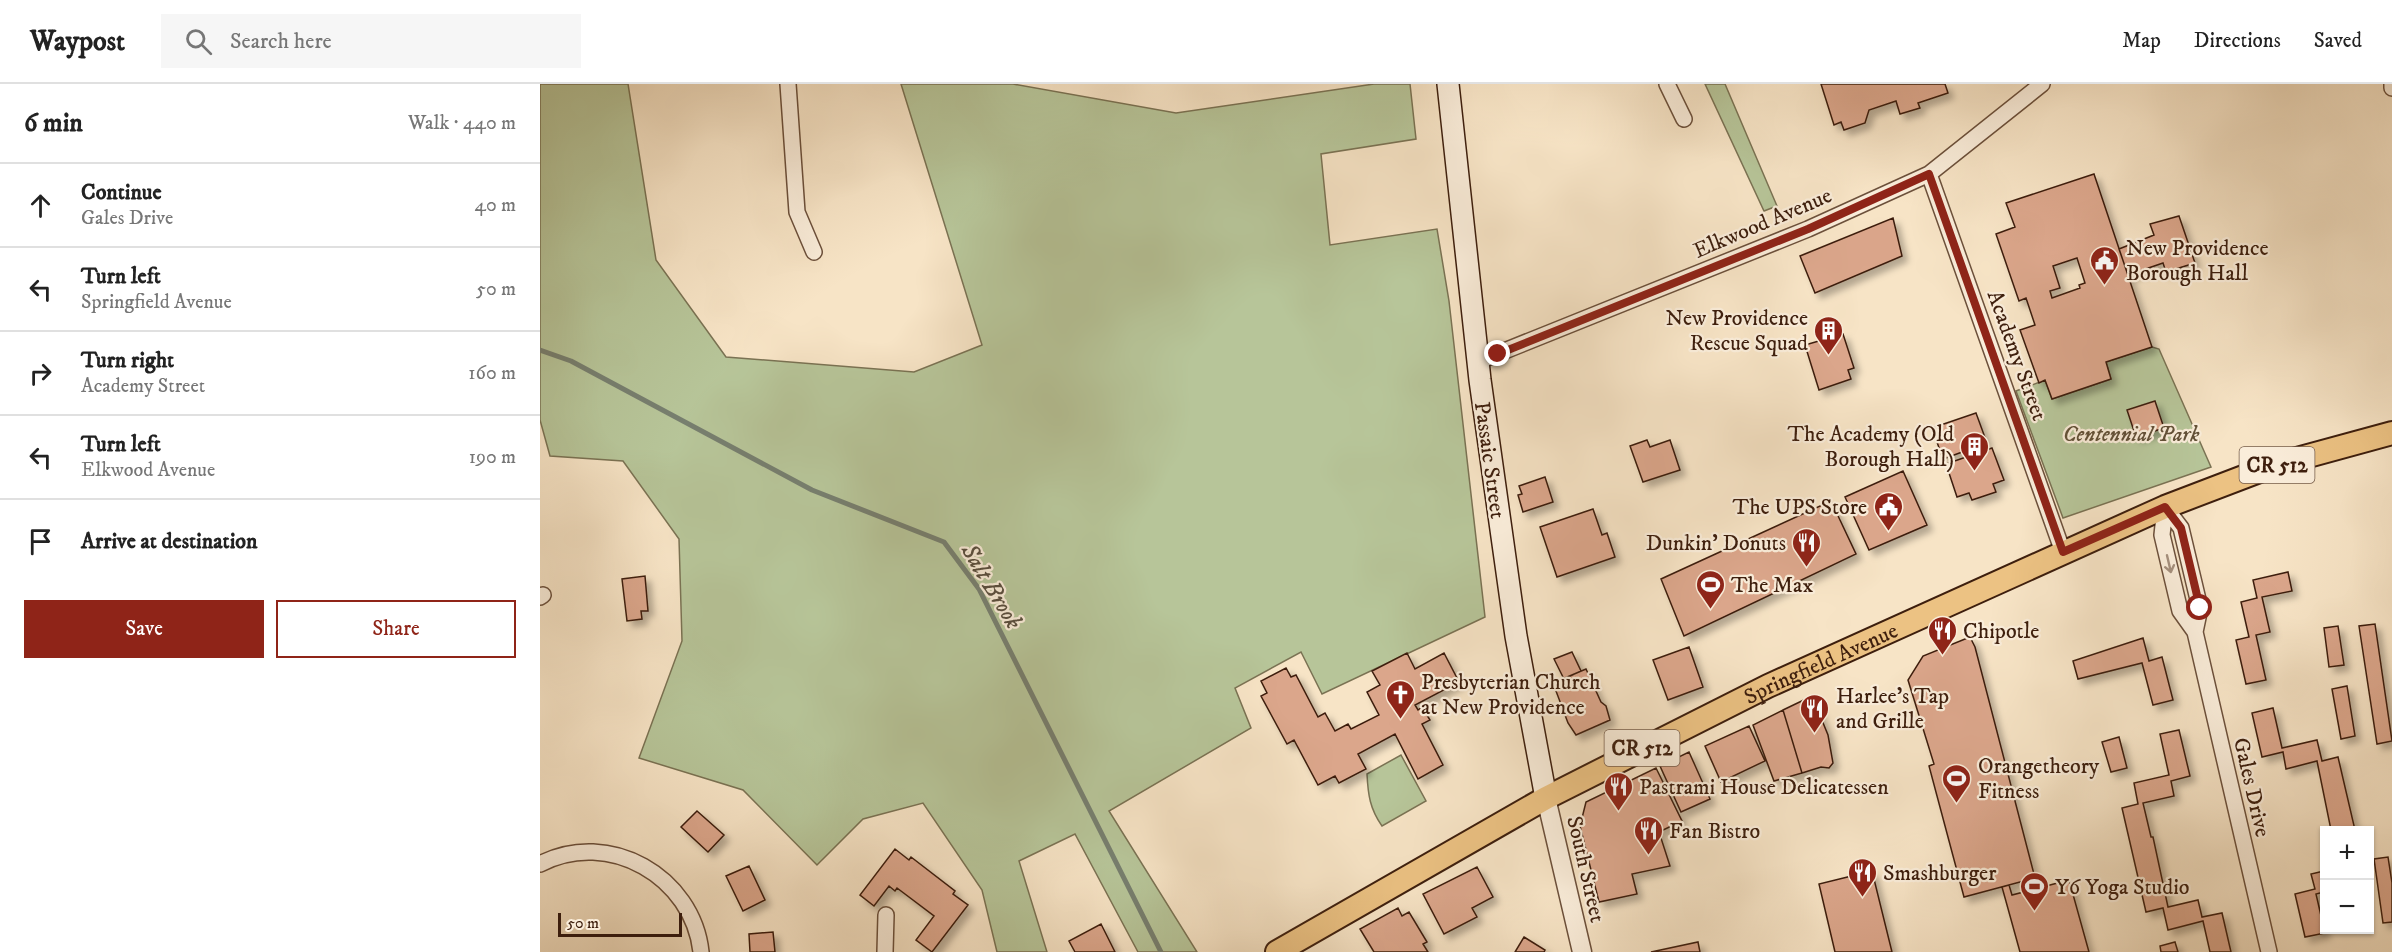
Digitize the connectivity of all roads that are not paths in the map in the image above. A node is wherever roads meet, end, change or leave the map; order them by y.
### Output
1 (788, 84) edge
2 (1448, 84) edge
3 (1667, 84) edge
4 (2042, 84) edge
5 (1684, 119) dead end
6 (1929, 174) junction
7 (814, 252) dead end
8 (1478, 362) junction
9 (2392, 433) edge
10 (2165, 507) junction
11 (2063, 552) junction
12 (1546, 798) junction
13 (540, 864) edge
14 (886, 915) dead end
15 (701, 952) edge
16 (885, 952) edge
17 (1277, 952) edge
18 (1582, 952) edge
19 (2269, 952) edge

1 - 7 street
2 - 8 main road, Passaic Street
3 - 5 street
4 - 6 street, Elkwood Avenue
6 - 8 street, Elkwood Avenue
6 - 11 street, Academy Street
8 - 12 main road, Passaic Street
9 - 10 main road, Springfield Avenue / CR 512
10 - 11 main road, Springfield Avenue / CR 512
10 - 19 street, Gales Drive
11 - 12 main road, Springfield Avenue / CR 512
12 - 17 main road, Springfield Avenue / CR 512
12 - 18 street, South Street
13 - 15 street
14 - 16 street

